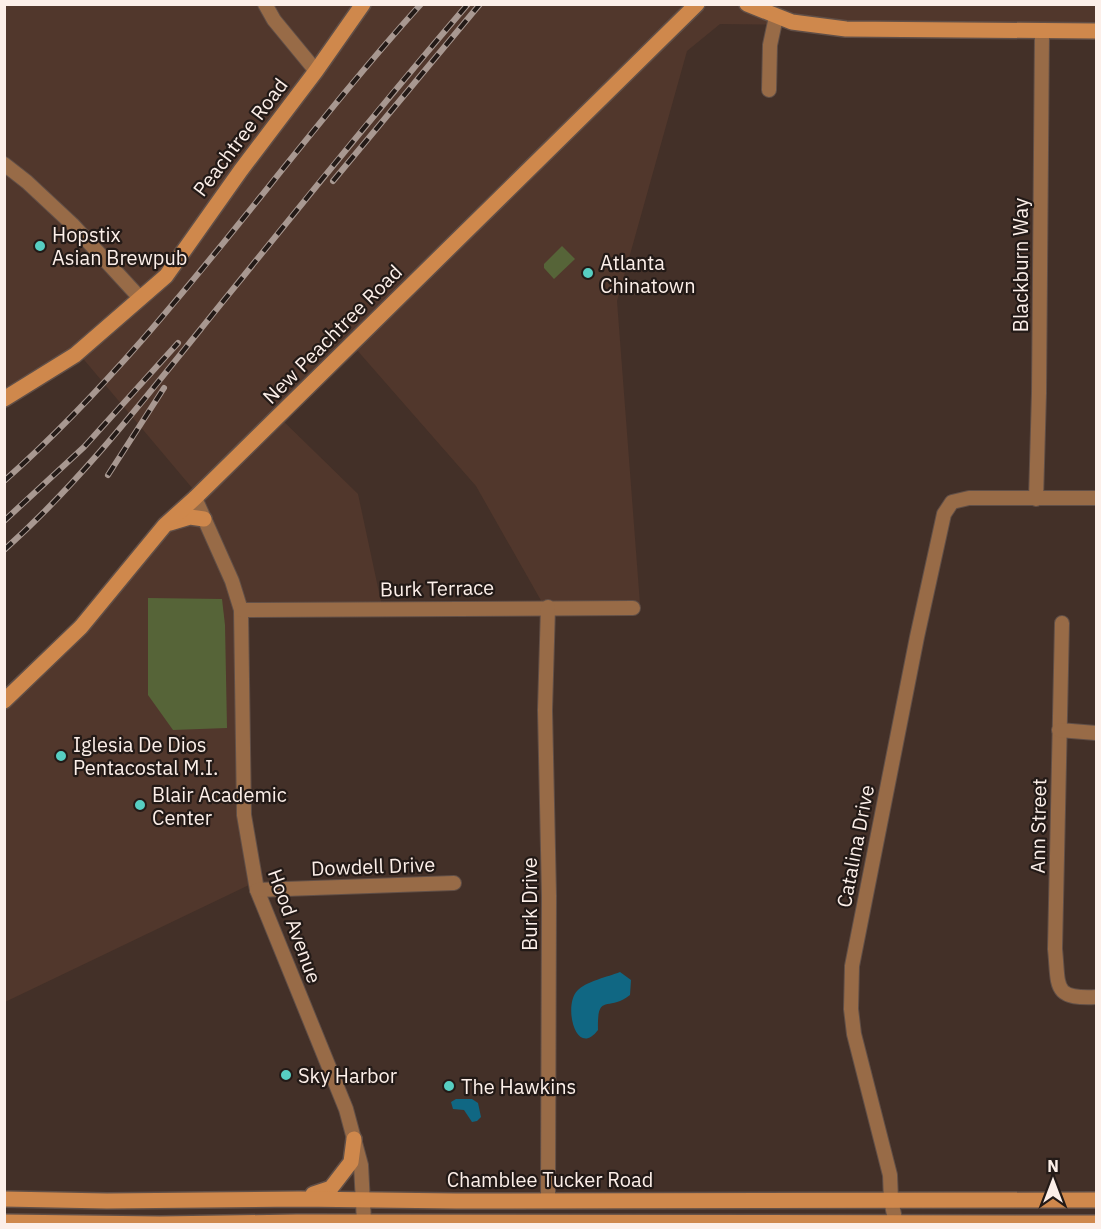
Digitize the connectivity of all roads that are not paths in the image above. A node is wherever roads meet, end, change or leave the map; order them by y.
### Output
1 (265, 4) edge
2 (363, 4) edge
3 (680, 4) edge
4 (696, 4) edge
5 (754, 6) edge
6 (776, 17) junction
7 (679, 22) junction
8 (1042, 31) junction
9 (1096, 31) edge
10 (316, 71) junction
11 (769, 90) dead end
12 (4, 164) edge
13 (140, 298) junction
14 (4, 399) edge
15 (195, 498) junction
16 (1096, 498) edge
17 (1036, 499) junction
18 (204, 519) junction
19 (165, 525) junction
20 (548, 607) junction
21 (633, 608) dead end
22 (241, 610) junction
23 (1062, 623) dead end
24 (4, 701) edge
25 (1059, 730) junction
26 (1096, 733) edge
27 (454, 883) dead end
28 (257, 890) junction
29 (1096, 997) edge
30 (354, 1139) junction
31 (4, 1199) edge
32 (299, 1199) junction
33 (363, 1199) junction
34 (548, 1200) junction
35 (891, 1200) junction
36 (1096, 1200) edge
37 (4, 1222) edge
38 (364, 1222) junction
39 (1096, 1223) edge
40 (896, 1224) edge

1 - 10 street
2 - 10 main road, Peachtree Road
3 - 7 main road
4 - 7 main road, New Peachtree Road
5 - 6 main road
6 - 8 main road
6 - 11 street
7 - 15 main road, New Peachtree Road
8 - 9 main road
8 - 17 street, Blackburn Way
10 - 13 main road, Peachtree Road
12 - 13 street
13 - 14 main road, Peachtree Road
15 - 18 street, Hood Avenue
15 - 19 main road, New Peachtree Road
16 - 17 street
17 - 35 street, Catalina Drive
18 - 19 main road
18 - 22 street, Hood Avenue
19 - 24 main road, New Peachtree Road
20 - 21 street, Burk Terrace
20 - 22 street, Burk Terrace
20 - 34 street, Burk Drive
22 - 28 street, Hood Avenue
23 - 25 street, Ann Street
25 - 26 street
25 - 29 street, Ann Street
27 - 28 street, Dowdell Drive
28 - 30 street, Hood Avenue
30 - 32 main road
30 - 33 street, Hood Avenue
31 - 32 main road, Chamblee Tucker Road
32 - 33 main road, Chamblee Tucker Road
33 - 34 main road, Chamblee Tucker Road
33 - 38 street, Hood Avenue
34 - 35 main road, Chamblee Tucker Road
35 - 36 main road, Chamblee Tucker Road
35 - 40 street, Catalina Drive
37 - 38 main road
38 - 40 main road
39 - 40 main road

